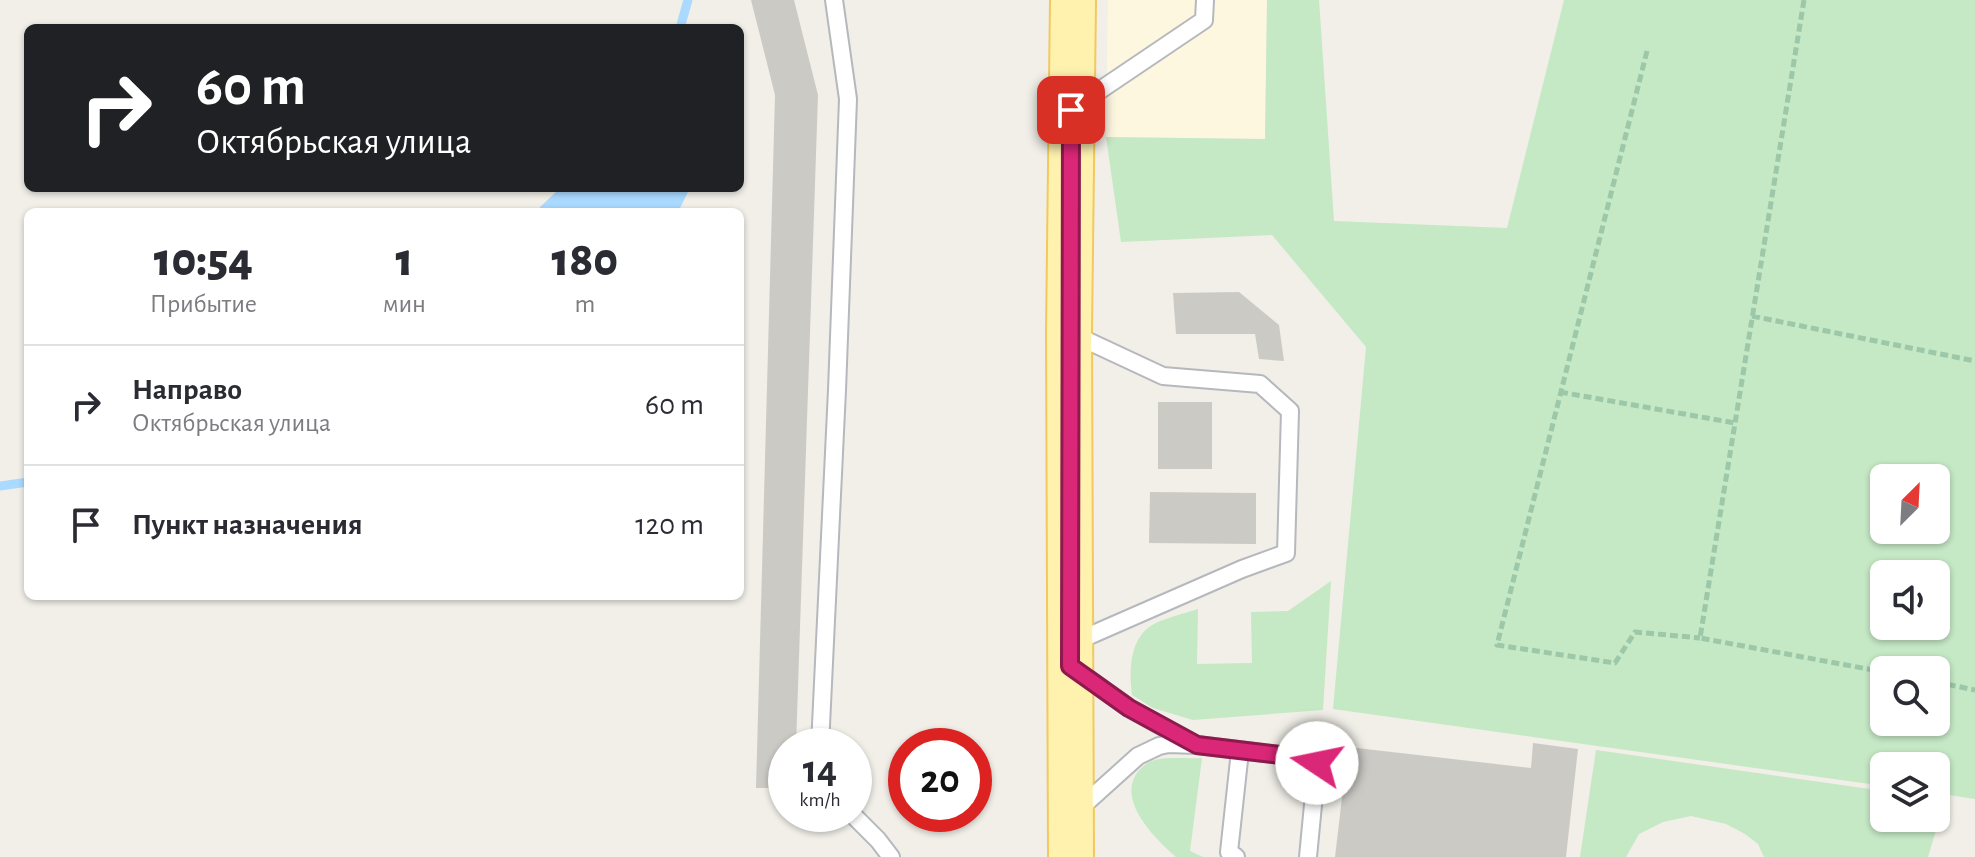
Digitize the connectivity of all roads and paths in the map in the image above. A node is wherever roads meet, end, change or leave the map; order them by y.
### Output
1 (834, 0) edge
2 (1073, 0) edge
3 (1205, 0) edge
4 (1804, 0) edge
5 (1647, 51) dead end
6 (1071, 110) junction
7 (1752, 316) junction
8 (1069, 332) junction
9 (1975, 361) edge
10 (1560, 392) junction
11 (1735, 423) junction
12 (1700, 638) junction
13 (1070, 655) junction
14 (1870, 669) edge
15 (1950, 685) edge
16 (1975, 690) edge
17 (821, 728) edge
18 (1197, 745) junction
19 (1240, 751) junction
20 (870, 832) edge
21 (1071, 836) edge
22 (891, 857) edge
23 (1236, 857) edge
24 (1308, 857) edge

1 - 17 lane
2 - 6 main road
3 - 6 lane
4 - 7 path
5 - 10 path
6 - 8 main road
7 - 9 path
7 - 11 path
8 - 13 main road
8 - 13 lane
10 - 11 path
10 - 12 path
11 - 12 path
12 - 14 path
13 - 18 lane
13 - 21 main road
15 - 16 path
18 - 19 lane
18 - 21 lane
19 - 23 lane
19 - 24 lane
20 - 22 lane

